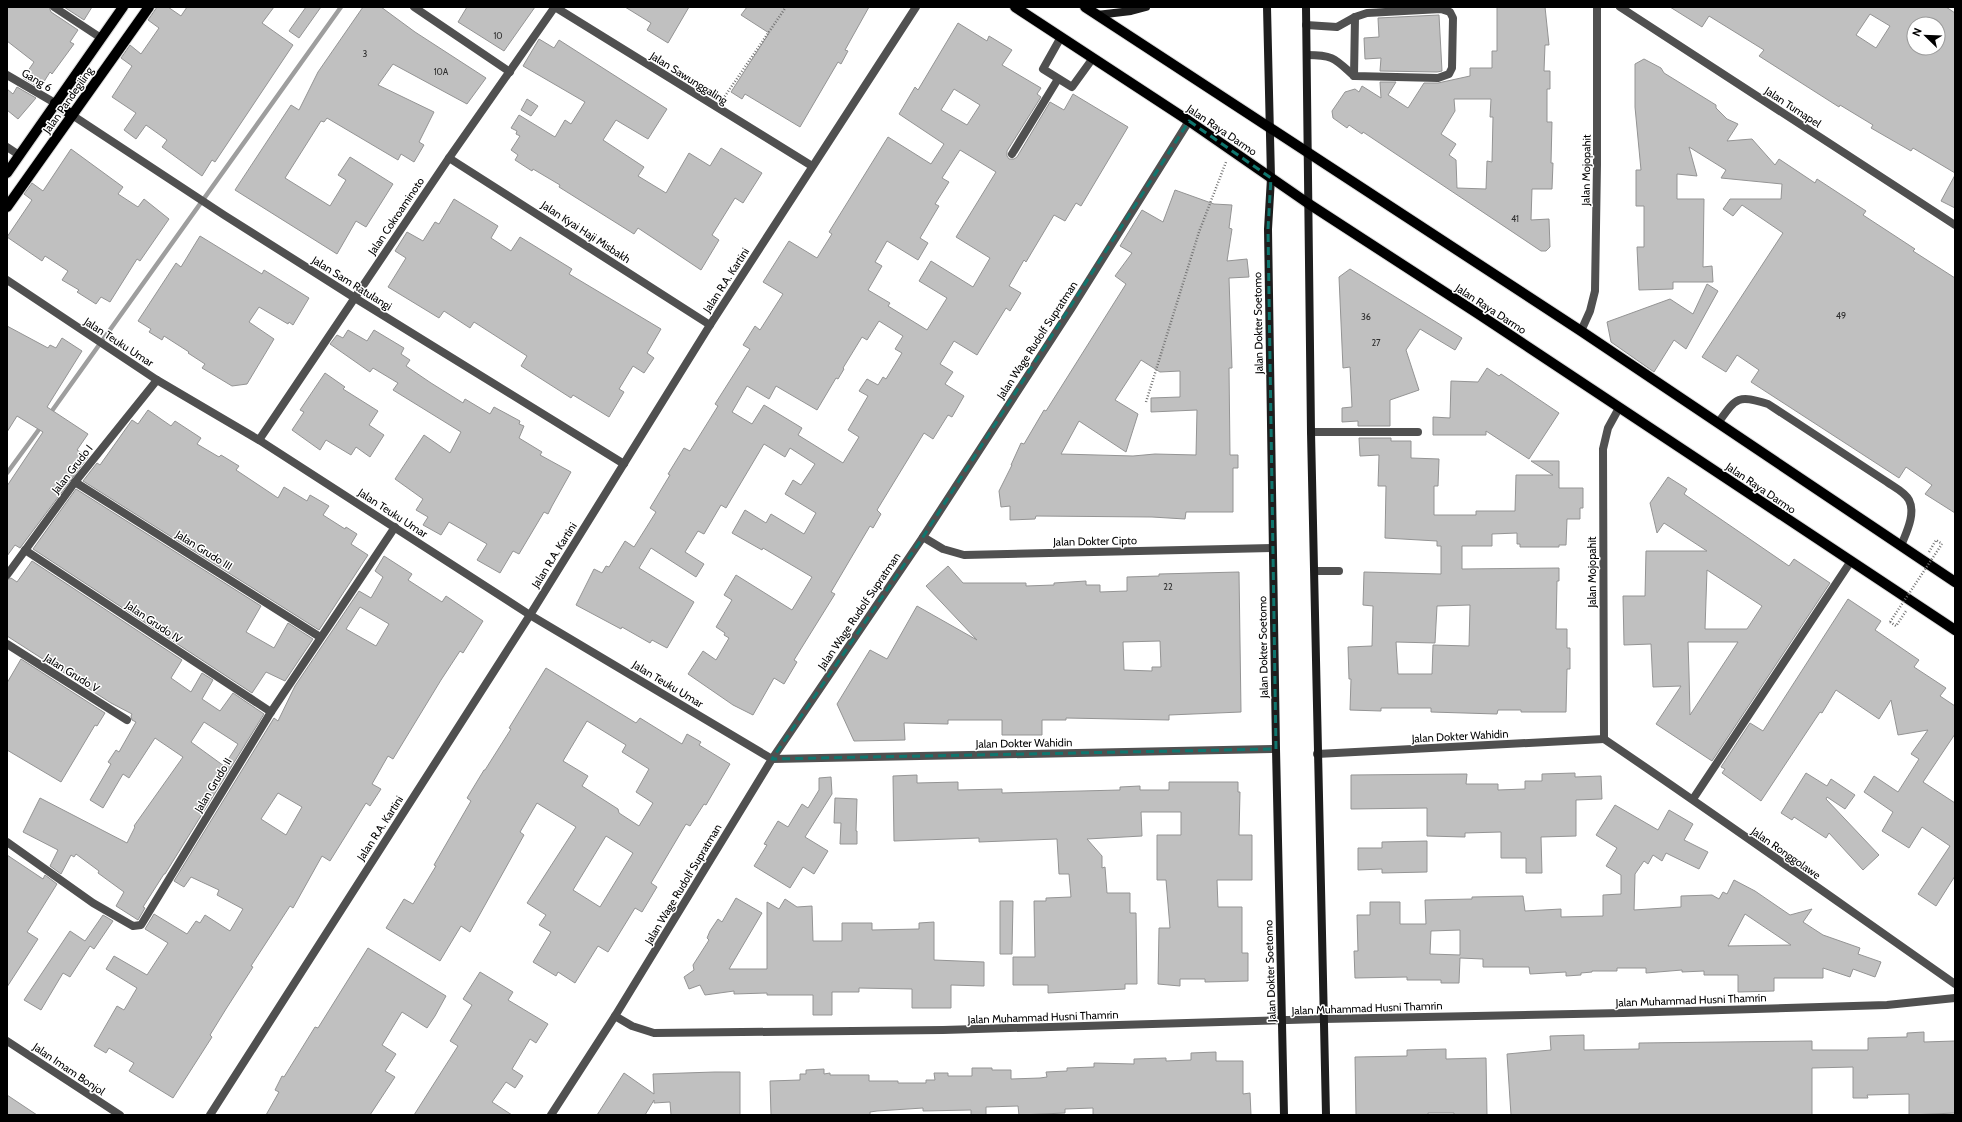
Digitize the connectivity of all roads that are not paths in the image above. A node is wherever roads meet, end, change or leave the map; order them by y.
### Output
1 (54, 7) edge
2 (123, 7) edge
3 (149, 7) edge
4 (414, 7) edge
5 (555, 7) edge
6 (916, 7) edge
7 (1015, 7) edge
8 (1086, 7) edge
9 (1146, 7) edge
10 (1266, 7) edge
11 (1306, 7) edge
12 (1597, 7) edge
13 (1620, 7) edge
14 (1097, 15) junction
15 (1355, 17) junction
16 (1306, 25) junction
17 (1061, 37) junction
18 (101, 38) junction
19 (1307, 55) junction
20 (1092, 58) junction
21 (510, 72) junction
22 (7, 75) edge
23 (1354, 76) junction
24 (1058, 79) junction
25 (55, 103) junction
26 (72, 115) junction
27 (1189, 121) junction
28 (1270, 128) junction
29 (7, 147) edge
30 (1308, 152) junction
31 (1012, 154) dead end
32 (19, 155) junction
33 (449, 158) junction
34 (812, 166) junction
35 (7, 173) edge
36 (1271, 178) junction
37 (1309, 204) junction
38 (7, 207) edge
39 (1955, 225) edge
40 (7, 280) edge
41 (355, 298) junction
42 (710, 325) junction
43 (1580, 331) junction
44 (157, 380) junction
45 (1619, 408) junction
46 (1718, 422) junction
47 (1311, 432) junction
48 (1418, 432) dead end
49 (260, 440) junction
50 (624, 464) junction
51 (75, 482) junction
52 (395, 527) junction
53 (922, 537) junction
54 (1901, 546) junction
55 (1272, 548) junction
56 (26, 550) junction
57 (1851, 561) junction
58 (1315, 571) junction
59 (1339, 571) dead end
60 (7, 575) edge
61 (1955, 582) edge
62 (530, 615) junction
63 (1955, 630) edge
64 (320, 637) junction
65 (7, 644) edge
66 (271, 712) junction
67 (127, 720) dead end
68 (1604, 739) junction
69 (1276, 749) junction
70 (1318, 754) junction
71 (772, 759) junction
72 (1693, 799) junction
73 (7, 843) edge
74 (1955, 984) edge
75 (1955, 998) edge
76 (615, 1016) junction
77 (1323, 1019) junction
78 (1283, 1021) junction
79 (7, 1040) edge
80 (120, 1115) edge
81 (210, 1115) edge
82 (551, 1115) edge
83 (1284, 1115) edge
84 (1326, 1115) edge

1 - 18 street
2 - 18 main road, Jalan Pandegiling
3 - 26 main road, Jalan Pandegiling
4 - 21 street
5 - 21 street, Jalan Cokroaminoto
5 - 34 street, Jalan Sawunggaling
6 - 34 street, Jalan R.A. Kartini
7 - 17 main road, Jalan Raya Darmo
8 - 14 main road
9 - 14 main road
10 - 28 main road, Jalan Dokter Soetomo
11 - 16 main road
12 - 43 street, Jalan Mojopahit
13 - 39 street, Jalan Tumapel
14 - 28 main road
15 - 16 street
15 - 23 street
15 - 23 street
16 - 19 main road
17 - 20 main road, Jalan Raya Darmo
17 - 24 street
18 - 25 main road, Jalan Pandegiling
19 - 23 street
19 - 30 main road
20 - 24 street
20 - 27 main road, Jalan Raya Darmo
21 - 33 street, Jalan Cokroaminoto
22 - 25 street, Gang 6
24 - 31 street
25 - 26 main road
25 - 32 main road, Jalan Pandegiling
26 - 38 main road, Jalan Pandegiling
26 - 41 street, Jalan Sam Ratulangi
27 - 36 main road, Jalan Raya Darmo
27 - 53 street, Jalan Wage Rudolf Supratman
28 - 30 main road
28 - 36 main road, Jalan Dokter Soetomo
29 - 32 street
30 - 37 main road
30 - 43 main road
32 - 35 main road, Jalan Pandegiling
33 - 41 street, Jalan Cokroaminoto
33 - 42 street, Jalan Kyai Haji Misbakh
34 - 42 street, Jalan R.A. Kartini
36 - 37 main road, Jalan Raya Darmo
36 - 55 main road, Jalan Dokter Soetomo
37 - 45 main road, Jalan Raya Darmo
37 - 47 main road
40 - 44 street, Jalan Teuku Umar
41 - 49 street, Jalan Cokroaminoto
41 - 50 street, Jalan Sam Ratulangi
42 - 50 street, Jalan R.A. Kartini
43 - 46 main road
44 - 49 street, Jalan Teuku Umar
44 - 51 street, Jalan Grudo I
45 - 57 main road, Jalan Raya Darmo
45 - 68 street, Jalan Mojopahit
46 - 54 main road
46 - 54 street
47 - 48 street
47 - 58 main road
49 - 52 street, Jalan Teuku Umar
50 - 62 street, Jalan R.A. Kartini
51 - 56 street, Jalan Grudo I
51 - 64 street, Jalan Grudo III
52 - 62 street, Jalan Teuku Umar
52 - 64 street, Jalan Grudo II
53 - 55 street, Jalan Dokter Cipto
53 - 71 street, Jalan Wage Rudolf Supratman
54 - 61 main road
55 - 69 main road, Jalan Dokter Soetomo
56 - 60 street, Jalan Grudo I
56 - 66 street, Jalan Grudo IV
57 - 63 main road, Jalan Raya Darmo
57 - 72 street
58 - 59 street
58 - 70 main road
62 - 71 street, Jalan Teuku Umar
62 - 81 street, Jalan R.A. Kartini
64 - 66 street, Jalan Grudo II
65 - 67 street, Jalan Grudo V
66 - 73 street, Jalan Grudo II
68 - 70 street, Jalan Dokter Wahidin
68 - 72 street, Jalan Ronggolawe
69 - 71 street, Jalan Dokter Wahidin
69 - 78 main road, Jalan Dokter Soetomo
70 - 77 main road
71 - 76 street, Jalan Wage Rudolf Supratman
72 - 74 street, Jalan Ronggolawe
75 - 77 street, Jalan Muhammad Husni Thamrin
76 - 78 street, Jalan Muhammad Husni Thamrin
76 - 82 street, Jalan Wage Rudolf Supratman
77 - 78 street, Jalan Muhammad Husni Thamrin
77 - 84 main road
78 - 83 main road, Jalan Dokter Soetomo
79 - 80 street, Jalan Imam Bonjol

